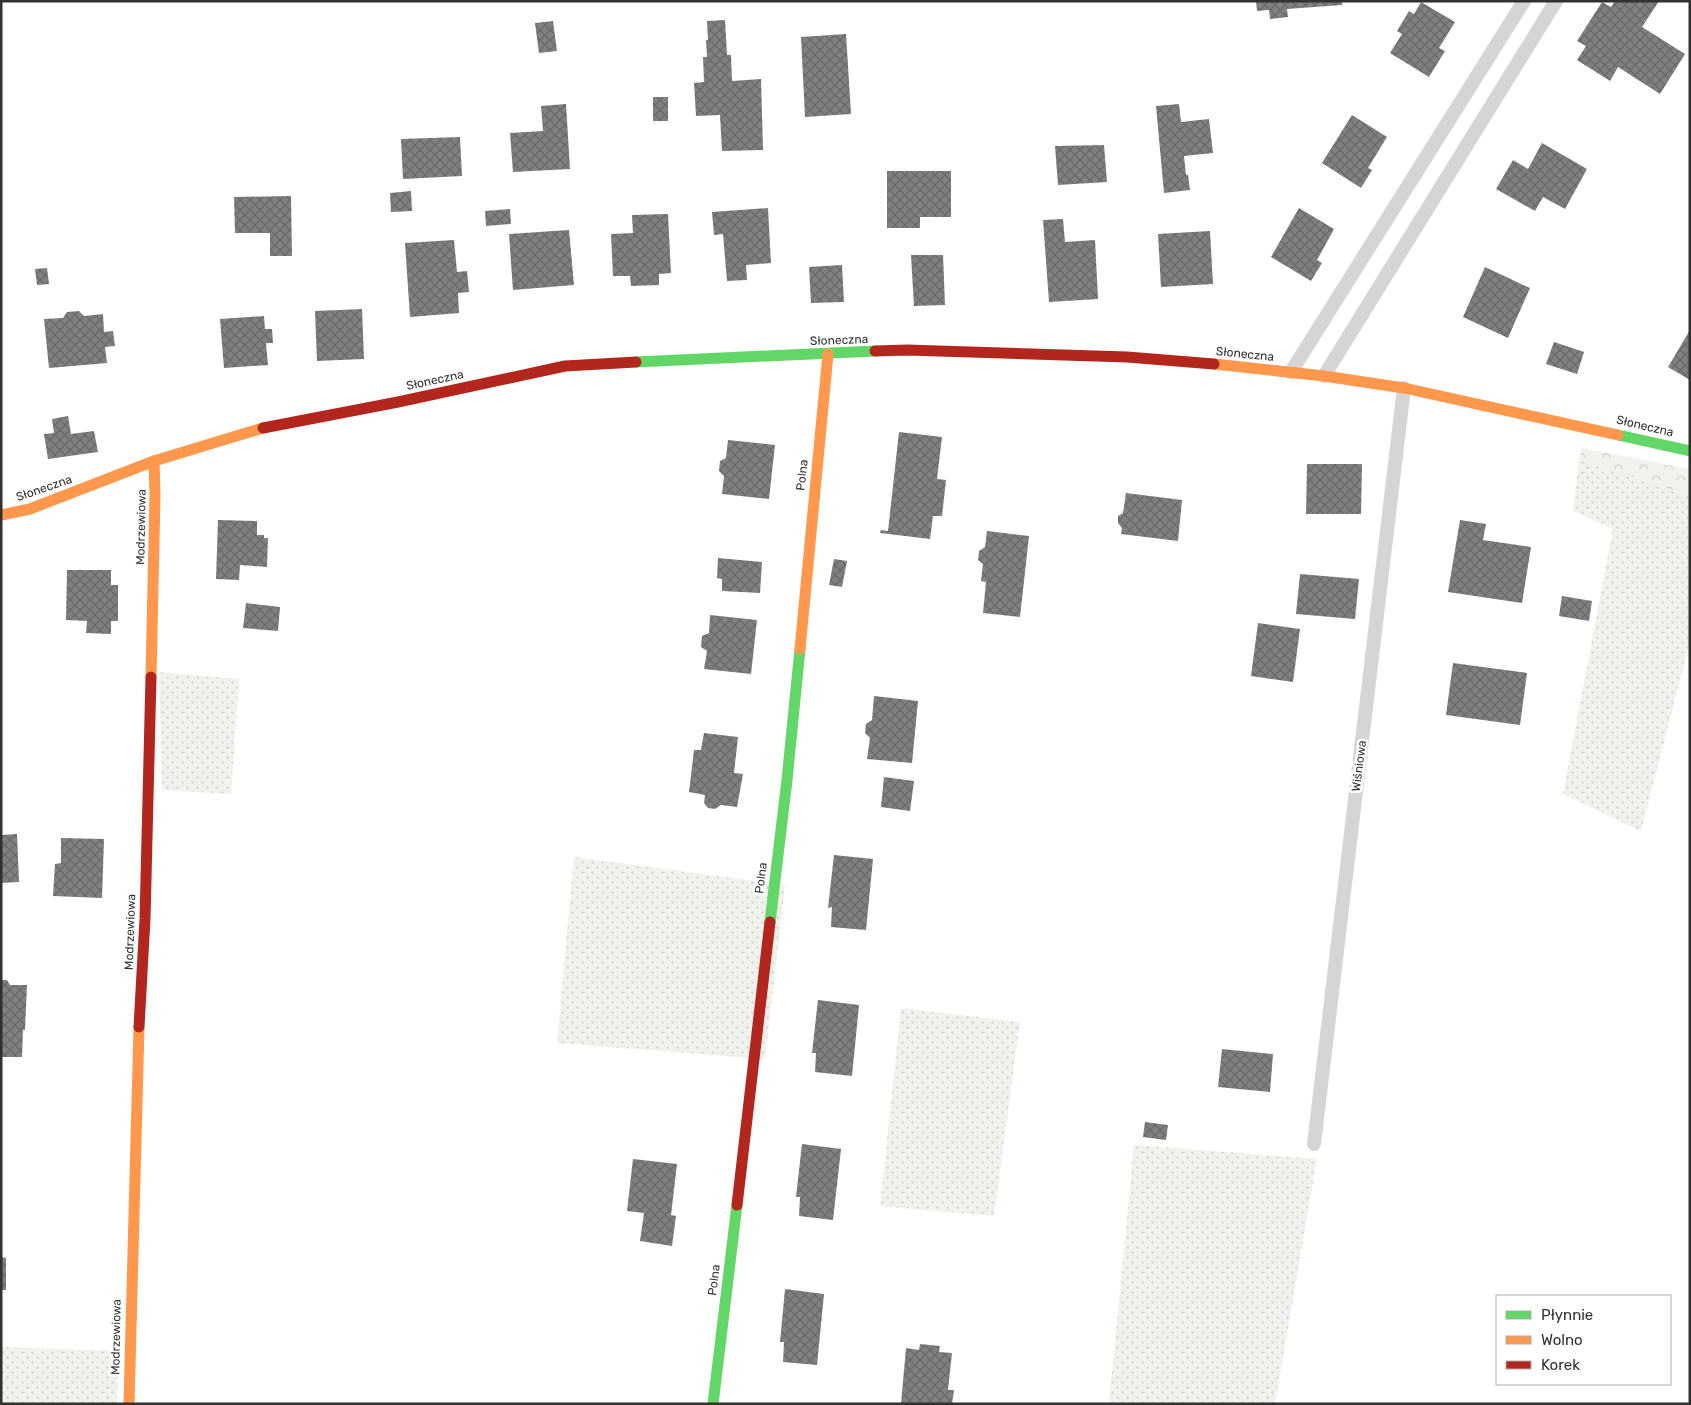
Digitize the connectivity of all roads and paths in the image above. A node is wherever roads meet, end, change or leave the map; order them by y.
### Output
1 (1524, 1) edge
2 (1556, 1) edge
3 (828, 354) junction
4 (1291, 372) junction
5 (1324, 376) junction
6 (1404, 388) junction
7 (1690, 450) edge
8 (154, 461) junction
9 (1, 515) edge
10 (1314, 1144) dead end
11 (128, 1404) edge
12 (713, 1404) edge

1 - 4 lane
2 - 5 lane
3 - 4 street, Słoneczna
3 - 8 street, Słoneczna
3 - 12 street, Polna
4 - 5 street, Słoneczna
5 - 6 street, Słoneczna
6 - 7 street, Słoneczna
6 - 10 lane, Wiśniowa
8 - 9 street, Słoneczna
8 - 11 street, Modrzewiowa

